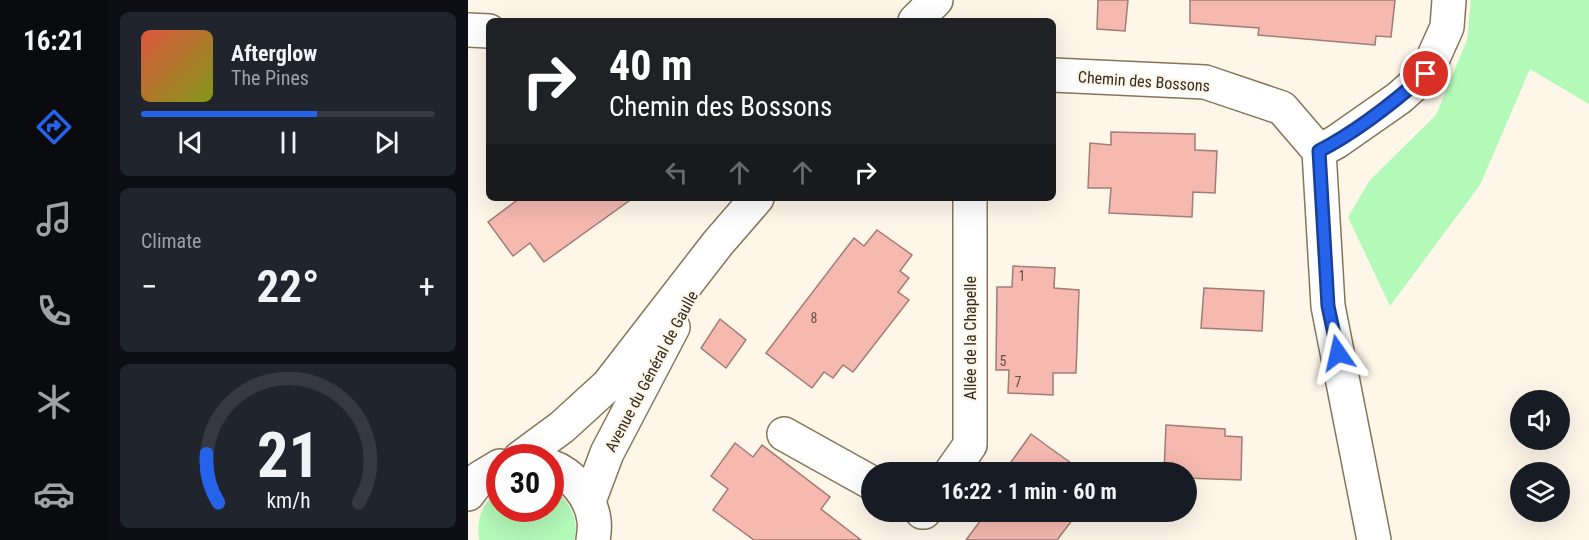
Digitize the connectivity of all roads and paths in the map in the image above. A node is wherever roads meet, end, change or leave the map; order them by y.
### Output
1 (936, 0) edge
2 (1449, 0) edge
3 (918, 18) edge
4 (468, 30) edge
5 (486, 31) edge
6 (1056, 75) edge
7 (1319, 151) junction
8 (754, 201) edge
9 (970, 201) edge
10 (718, 243) junction
11 (783, 434) dead end
12 (539, 444) edge
13 (468, 458) edge
14 (486, 462) edge
15 (958, 462) edge
16 (564, 473) edge
17 (486, 474) edge
18 (861, 477) edge
19 (468, 494) edge
20 (597, 526) edge
21 (1374, 540) edge

1 - 3 street
2 - 7 street
4 - 5 street
6 - 7 street, Chemin des Bossons
7 - 21 street
8 - 10 street, Avenue du Général de Gaulle
9 - 15 street, Allée de la Chapelle
10 - 12 street, Avenue du Général de Gaulle
10 - 20 street, Avenue du Général de Gaulle
11 - 18 street
13 - 14 street
16 - 20 street
17 - 19 street

